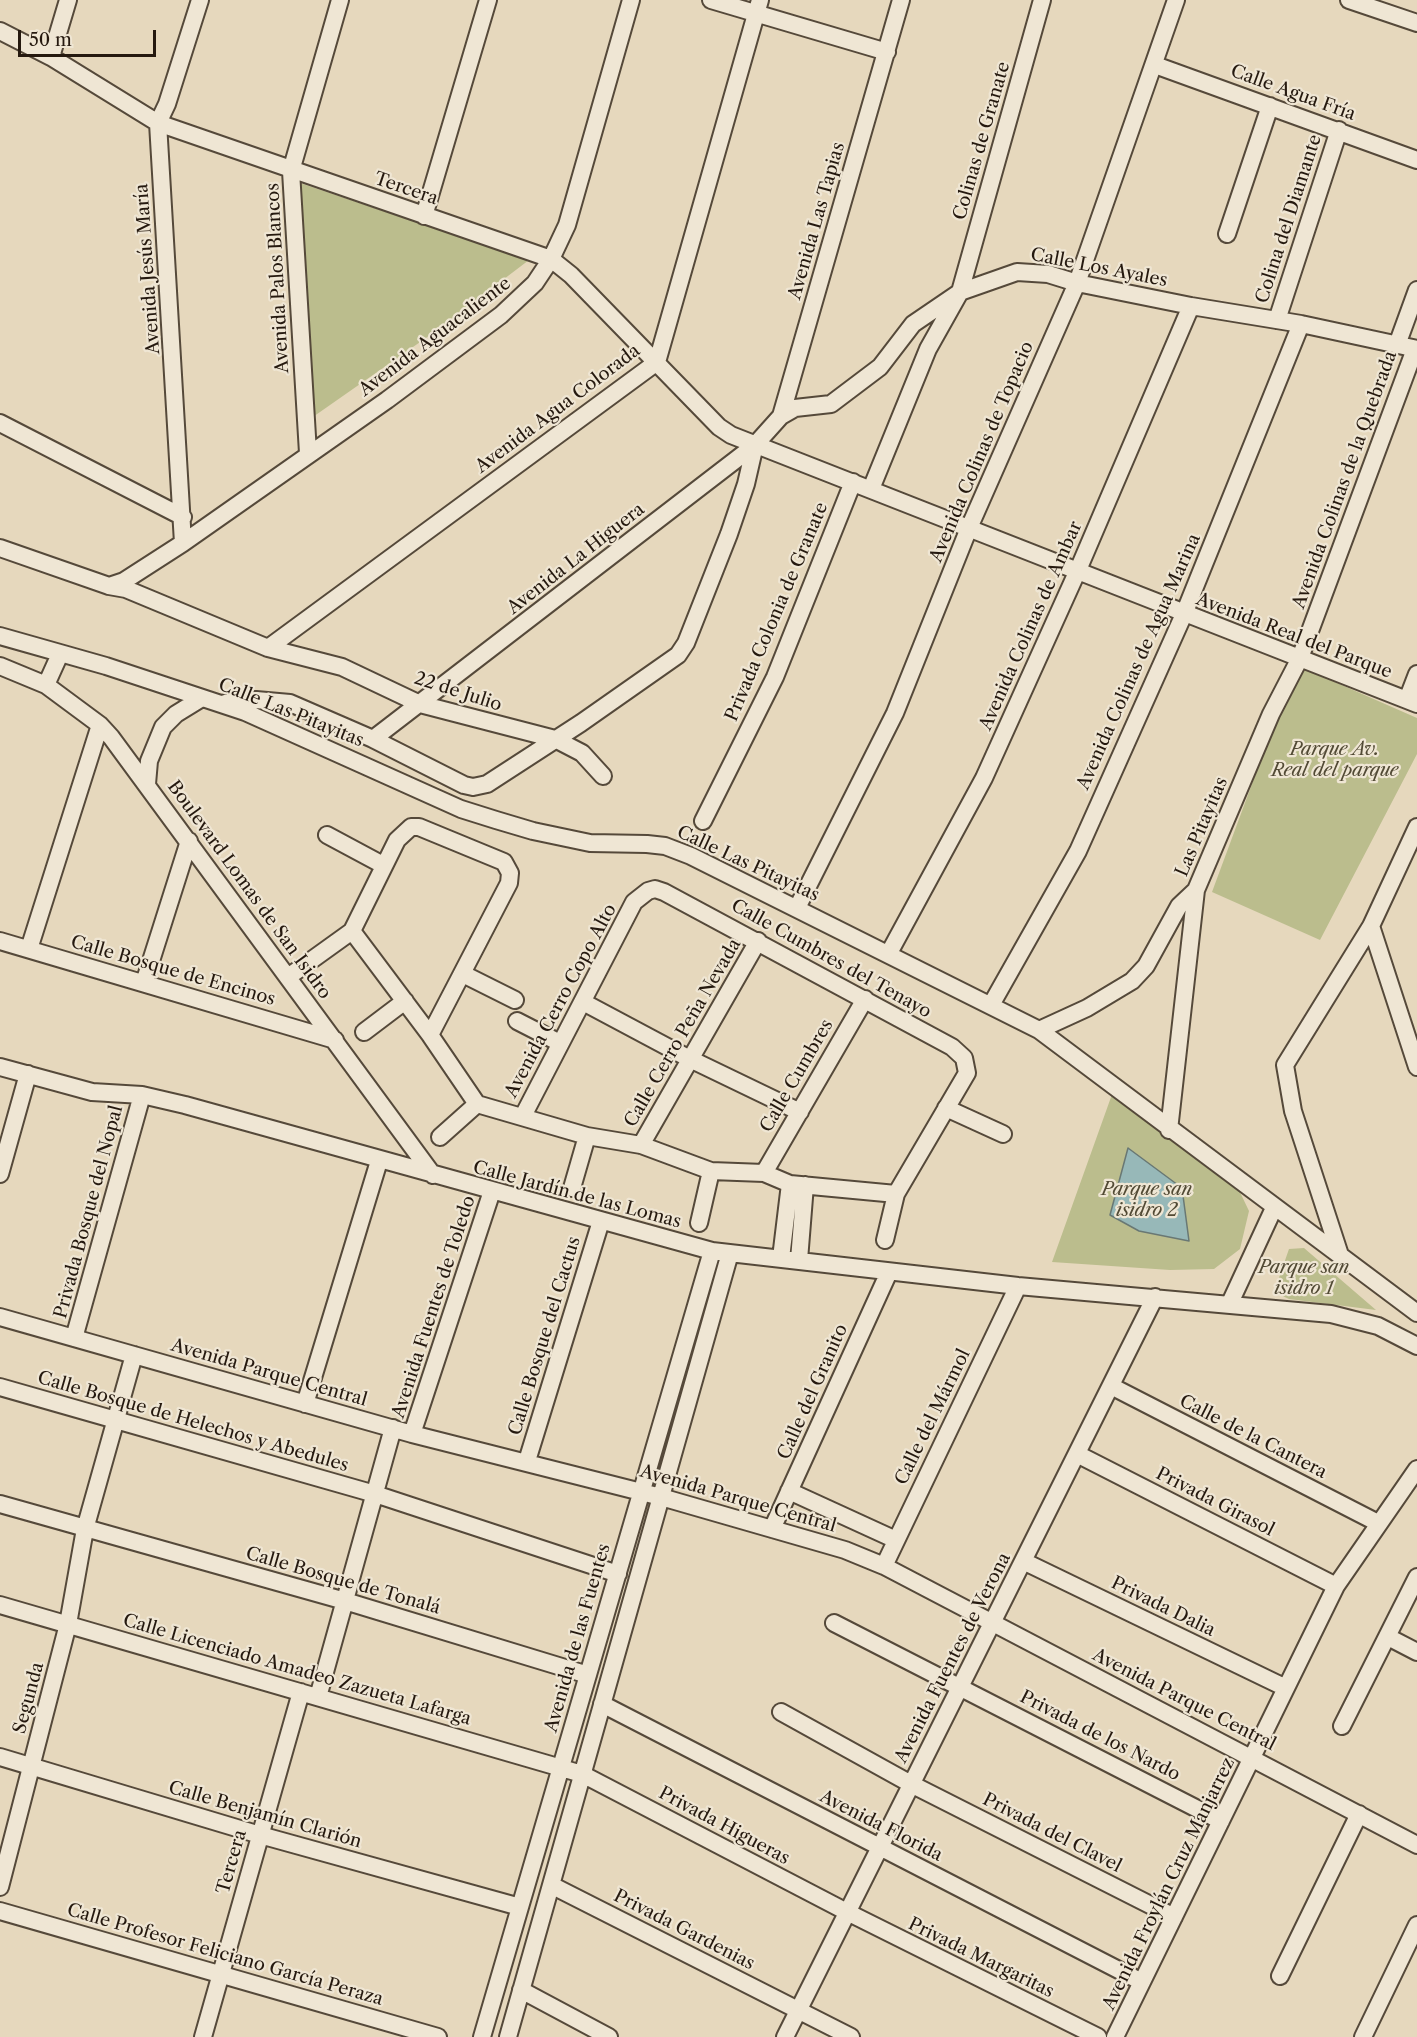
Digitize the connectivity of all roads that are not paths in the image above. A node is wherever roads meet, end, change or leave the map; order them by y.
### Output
1 (68, 0) edge
2 (200, 0) edge
3 (340, 0) edge
4 (488, 0) edge
5 (631, 0) edge
6 (711, 0) edge
7 (901, 0) edge
8 (1042, 0) edge
9 (1176, 0) edge
10 (1349, 0) edge
11 (758, 7) edge
12 (1417, 23) edge
13 (0, 31) edge
14 (887, 52) junction
15 (51, 57) junction
16 (1155, 65) junction
17 (1270, 106) junction
18 (158, 123) junction
19 (1339, 130) junction
20 (1417, 160) edge
21 (291, 171) junction
22 (424, 216) junction
23 (1227, 234) dead end
24 (551, 259) junction
25 (1077, 283) junction
26 (1417, 290) edge
27 (960, 292) junction
28 (1191, 306) junction
29 (1277, 320) junction
30 (1301, 324) junction
31 (1397, 345) junction
32 (1416, 349) edge
33 (657, 362) junction
34 (781, 416) junction
35 (0, 423) edge
36 (755, 444) junction
37 (308, 453) junction
38 (853, 482) junction
39 (871, 489) junction
40 (183, 517) junction
41 (969, 528) junction
42 (183, 543) junction
43 (0, 548) edge
44 (1078, 570) junction
45 (109, 586) junction
46 (1184, 614) junction
47 (0, 636) edge
48 (268, 648) junction
49 (60, 654) junction
50 (1300, 658) junction
51 (0, 666) edge
52 (1417, 674) edge
53 (46, 686) junction
54 (202, 698) junction
55 (1412, 702) edge
56 (220, 704) junction
57 (420, 704) junction
58 (100, 725) junction
59 (373, 739) junction
60 (555, 739) junction
61 (603, 777) dead end
62 (147, 784) junction
63 (703, 821) dead end
64 (1417, 827) edge
65 (327, 835) dead end
66 (189, 841) junction
67 (383, 866) junction
68 (1196, 890) junction
69 (664, 892) joint
70 (797, 908) junction
71 (1371, 926) junction
72 (352, 931) junction
73 (758, 940) junction
74 (0, 941) edge
75 (29, 949) junction
76 (889, 953) junction
77 (463, 974) junction
78 (288, 976) junction
79 (144, 983) junction
80 (865, 999) junction
81 (515, 1000) dead end
82 (405, 1001) junction
83 (583, 1002) junction
84 (991, 1005) junction
85 (517, 1021) dead end
86 (1039, 1030) junction
87 (364, 1032) dead end
88 (430, 1035) junction
89 (335, 1040) junction
90 (560, 1043) junction
91 (690, 1059) junction
92 (0, 1067) edge
93 (1417, 1067) edge
94 (28, 1074) junction
95 (142, 1095) junction
96 (477, 1104) junction
97 (946, 1108) junction
98 (800, 1112) junction
99 (523, 1116) junction
100 (1169, 1130) junction
101 (1003, 1134) dead end
102 (587, 1136) junction
103 (440, 1137) dead end
104 (641, 1145) junction
105 (379, 1161) junction
106 (711, 1171) junction
107 (764, 1173) junction
108 (0, 1174) edge
109 (433, 1175) junction
110 (797, 1184) junction
111 (572, 1188) dead end
112 (492, 1191) junction
113 (896, 1194) junction
114 (1274, 1208) junction
115 (601, 1221) junction
116 (699, 1223) dead end
117 (885, 1240) dead end
118 (712, 1251) junction
119 (730, 1253) junction
120 (781, 1258) junction
121 (1341, 1258) junction
122 (799, 1260) junction
123 (889, 1272) junction
124 (1018, 1286) junction
125 (1155, 1297) junction
126 (1230, 1303) junction
127 (1417, 1313) edge
128 (0, 1317) edge
129 (74, 1338) junction
130 (1417, 1346) edge
131 (134, 1354) junction
132 (1111, 1386) junction
133 (0, 1387) edge
134 (305, 1404) junction
135 (115, 1422) junction
136 (393, 1428) junction
137 (412, 1434) junction
138 (1077, 1454) junction
139 (527, 1461) junction
140 (1417, 1469) edge
141 (789, 1491) junction
142 (641, 1492) junction
143 (375, 1494) junction
144 (661, 1497) junction
145 (0, 1504) edge
146 (1378, 1522) junction
147 (85, 1529) junction
148 (772, 1529) junction
149 (896, 1540) junction
150 (1023, 1561) junction
151 (884, 1566) junction
152 (618, 1574) junction
153 (1417, 1577) edge
154 (1336, 1586) junction
155 (345, 1601) junction
156 (0, 1605) edge
157 (834, 1623) dead end
158 (992, 1623) junction
159 (68, 1624) junction
160 (1388, 1637) junction
161 (1417, 1652) edge
162 (588, 1675) junction
163 (961, 1686) junction
164 (1286, 1688) junction
165 (301, 1692) junction
166 (318, 1697) junction
167 (602, 1704) junction
168 (781, 1712) dead end
169 (1342, 1726) dead end
170 (0, 1757) edge
171 (1252, 1757) junction
172 (31, 1766) junction
173 (561, 1766) junction
174 (582, 1774) junction
175 (911, 1784) junction
176 (1359, 1814) junction
177 (1221, 1821) junction
178 (260, 1835) junction
179 (1417, 1845) edge
180 (880, 1847) junction
181 (551, 1885) junction
182 (0, 1887) edge
183 (520, 1907) junction
184 (0, 1911) edge
185 (847, 1912) junction
186 (1174, 1917) junction
187 (1417, 1925) edge
188 (221, 1974) junction
189 (1280, 1976) dead end
190 (1142, 1982) junction
191 (521, 1990) junction
192 (799, 2010) junction
193 (203, 2037) edge
194 (438, 2037) edge
195 (482, 2037) edge
196 (508, 2037) edge
197 (609, 2037) edge
198 (785, 2037) edge
199 (851, 2037) edge
200 (1098, 2037) edge
201 (1115, 2037) edge
202 (1362, 2037) edge

1 - 15 street
2 - 18 street, Avenida Jesús María
3 - 21 street, Avenida Palos Blancos
4 - 22 street
5 - 24 street, Avenida Aguacaliente
6 - 11 street
7 - 14 street, Avenida Las Tapias
8 - 27 street, Colinas de Granate
9 - 16 street, Avenida Colinas de Topacio
10 - 12 street
11 - 14 street
11 - 33 street, Avenida Agua Colorada
13 - 15 street, Tercera
14 - 34 street, Avenida Las Tapias
15 - 18 street, Tercera
16 - 17 street, Calle Agua Fría
16 - 25 street, Avenida Colinas de Topacio
17 - 19 street, Calle Agua Fría
17 - 23 street
18 - 21 street, Tercera
18 - 40 street, Avenida Jesús María
19 - 20 street, Calle Agua Fría
19 - 29 street, Colina del Diamante
21 - 22 street, Tercera
21 - 37 street, Avenida Palos Blancos
22 - 24 street, Tercera
24 - 33 street, Tercera
24 - 37 street, Avenida Aguacaliente
25 - 27 street, Calle Los Ayales
25 - 28 street, Calle Los Ayales
25 - 41 street, Avenida Colinas de Topacio
26 - 31 street, Avenida Colinas de la Quebrada
27 - 34 street, Calle Los Ayales
27 - 39 street
28 - 29 street, Calle Los Ayales
28 - 44 street, Avenida Colinas de Ambar
29 - 30 street, Calle Los Ayales
30 - 31 street, Calle Los Ayales
30 - 46 street, Avenida Colinas de Agua Marina
31 - 32 street, Calle Los Ayales
32 - 50 street, Avenida Colinas de la Quebrada
33 - 36 street, Tercera
33 - 48 street, Avenida Agua Colorada
34 - 36 street, Avenida Las Tapias
35 - 40 street
36 - 38 street, Avenida Real del Parque
36 - 57 street, Avenida La Higuera
36 - 60 street
37 - 42 street, Avenida Aguacaliente
38 - 39 street, Avenida Real del Parque
38 - 63 street, Privada Colonia de Granate
39 - 41 street, Avenida Real del Parque
40 - 42 street, Avenida Jesús María
41 - 44 street, Avenida Real del Parque
41 - 70 street, Avenida Colinas de Topacio
42 - 45 street, Avenida Aguacaliente
43 - 45 street, 22 de Julio
44 - 46 street, Avenida Real del Parque
44 - 76 street, Avenida Colinas de Ambar
45 - 48 street, 22 de Julio
46 - 50 street, Avenida Real del Parque
46 - 84 street, Avenida Colinas de Agua Marina
47 - 49 street, Calle Las Pitayitas
48 - 57 street, 22 de Julio
49 - 53 street
49 - 54 street, Calle Las Pitayitas
50 - 55 street, Avenida Real del Parque
50 - 68 street, Las Pitayitas
51 - 53 street, Boulevard Lomas de San Isidro
52 - 55 street
53 - 58 street, Boulevard Lomas de San Isidro
54 - 56 street, Calle Las Pitayitas
54 - 62 street
56 - 59 street
56 - 70 street, Calle Las Pitayitas
57 - 59 street, Avenida La Higuera
57 - 60 street, 22 de Julio
58 - 62 street, Boulevard Lomas de San Isidro
58 - 75 street
59 - 60 street
60 - 61 street, 22 de Julio
62 - 66 street, Boulevard Lomas de San Isidro
64 - 71 street
65 - 67 street
66 - 78 street, Boulevard Lomas de San Isidro
66 - 79 street
67 - 72 street
67 - 77 street
68 - 86 street
68 - 100 street, Las Pitayitas
69 - 73 street, Calle Cumbres del Tenayo
69 - 83 street, Avenida Cerro Copo Alto
70 - 76 street, Calle Las Pitayitas
71 - 93 street
71 - 121 street
72 - 78 street
72 - 82 street
73 - 80 street, Calle Cumbres del Tenayo
73 - 91 street, Calle Cerro Peña Nevada
74 - 75 street, Calle Bosque de Encinos
75 - 79 street, Calle Bosque de Encinos
76 - 84 street, Calle Las Pitayitas
77 - 81 street
77 - 88 street
78 - 89 street, Boulevard Lomas de San Isidro
79 - 89 street, Calle Bosque de Encinos
80 - 97 street, Calle Cumbres del Tenayo
80 - 98 street, Calle Cumbres
82 - 87 street
82 - 88 street
83 - 90 street, Avenida Cerro Copo Alto
83 - 91 street
84 - 86 street, Calle Las Pitayitas
85 - 90 street
86 - 100 street, Calle Las Pitayitas
88 - 96 street
89 - 109 street, Boulevard Lomas de San Isidro
90 - 99 street, Avenida Cerro Copo Alto
91 - 98 street
91 - 104 street, Calle Cerro Peña Nevada
92 - 94 street, Calle Jardín de las Lomas
94 - 95 street, Calle Jardín de las Lomas
94 - 108 street
95 - 105 street, Calle Jardín de las Lomas
95 - 129 street, Privada Bosque del Nopal
96 - 99 street
96 - 103 street
97 - 101 street
97 - 113 street
98 - 107 street, Calle Cumbres
99 - 102 street
100 - 114 street
102 - 104 street
102 - 111 street
104 - 106 street
105 - 109 street, Calle Jardín de las Lomas
105 - 134 street
106 - 107 street
106 - 116 street
107 - 110 street
109 - 112 street, Calle Jardín de las Lomas
110 - 113 street
110 - 120 street
110 - 122 street
112 - 115 street, Calle Jardín de las Lomas
112 - 137 street, Avenida Fuentes de Toledo
113 - 117 street
114 - 121 street
114 - 126 street
115 - 118 street, Calle Jardín de las Lomas
115 - 139 street, Calle Bosque del Cactus
118 - 119 street, Calle Jardín de las Lomas
118 - 142 street, Avenida de las Fuentes
119 - 120 street, Calle Jardín de las Lomas
119 - 144 street
120 - 122 street, Calle Jardín de las Lomas
121 - 127 street
122 - 123 street, Calle Jardín de las Lomas
123 - 124 street, Calle Jardín de las Lomas
123 - 141 street, Calle del Granito
124 - 125 street, Calle Jardín de las Lomas
124 - 149 street, Calle del Mármol
125 - 126 street
125 - 132 street, Avenida Fuentes de Verona
126 - 130 street
128 - 129 street, Avenida Parque Central
129 - 131 street, Avenida Parque Central
131 - 134 street, Avenida Parque Central
131 - 135 street, Segunda
132 - 138 street, Avenida Fuentes de Verona
132 - 146 street, Calle de la Cantera
133 - 135 street, Calle Bosque de Helechos y Abedules
134 - 136 street, Avenida Parque Central
135 - 143 street, Calle Bosque de Helechos y Abedules
135 - 147 street, Segunda
136 - 137 street, Avenida Parque Central
136 - 143 street
137 - 139 street, Avenida Parque Central
138 - 150 street, Avenida Fuentes de Verona
138 - 154 street, Privada Girasol
139 - 142 street, Avenida Parque Central
140 - 146 street, Avenida Froylán Cruz Manjarrez
141 - 148 street, Calle del Granito
141 - 149 street
142 - 144 street, Avenida Parque Central
142 - 152 street, Avenida de las Fuentes
143 - 152 street, Calle Bosque de Helechos y Abedules
143 - 155 street
144 - 148 street, Avenida Parque Central
144 - 167 street
145 - 147 street, Calle Bosque de Tonalá
146 - 154 street, Avenida Froylán Cruz Manjarrez
147 - 155 street, Calle Bosque de Tonalá
147 - 159 street, Segunda
148 - 151 street, Avenida Parque Central
149 - 151 street, Calle del Mármol
150 - 158 street, Avenida Fuentes de Verona
150 - 164 street, Privada Dalia
151 - 158 street, Avenida Parque Central
152 - 162 street, Avenida de las Fuentes
153 - 160 street
154 - 164 street, Avenida Froylán Cruz Manjarrez
155 - 162 street, Calle Bosque de Tonalá
155 - 166 street
156 - 159 street, Calle Licenciado Amadeo Zazueta Lafarga
157 - 163 street, Privada de los Nardo
158 - 163 street, Avenida Fuentes de Verona
158 - 171 street, Avenida Parque Central
159 - 165 street, Calle Licenciado Amadeo Zazueta Lafarga
159 - 172 street, Segunda
160 - 161 street
160 - 169 street
162 - 173 street, Avenida de las Fuentes
163 - 175 street, Avenida Fuentes de Verona
163 - 177 street, Privada de los Nardo
164 - 171 street, Avenida Froylán Cruz Manjarrez
165 - 166 street, Calle Licenciado Amadeo Zazueta Lafarga
165 - 178 street, Tercera
166 - 173 street, Calle Licenciado Amadeo Zazueta Lafarga
167 - 174 street
167 - 180 street, Avenida Florida
168 - 175 street, Privada del Clavel
170 - 172 street, Calle Benjamín Clarión
171 - 176 street, Avenida Parque Central
171 - 177 street, Avenida Froylán Cruz Manjarrez
172 - 178 street, Calle Benjamín Clarión
172 - 182 street, Segunda
173 - 174 street, Calle Licenciado Amadeo Zazueta Lafarga
173 - 183 street, Avenida de las Fuentes
174 - 181 street
174 - 185 street, Privada Higueras
175 - 180 street, Avenida Fuentes de Verona
175 - 186 street, Privada del Clavel
176 - 179 street, Avenida Parque Central
176 - 189 street
177 - 186 street, Avenida Froylán Cruz Manjarrez
178 - 183 street, Calle Benjamín Clarión
178 - 188 street, Tercera
180 - 185 street, Avenida Fuentes de Verona
180 - 190 street, Avenida Florida
181 - 191 street
181 - 192 street, Privada Gardenias
183 - 195 street, Avenida de las Fuentes
184 - 188 street, Calle Profesor Feliciano García Peraza
185 - 192 street, Avenida Fuentes de Verona
185 - 200 street, Privada Margaritas
186 - 190 street, Avenida Froylán Cruz Manjarrez
187 - 202 street
188 - 193 street, Tercera
188 - 194 street, Calle Profesor Feliciano García Peraza
190 - 201 street, Avenida Froylán Cruz Manjarrez
191 - 196 street
191 - 197 street
192 - 198 street, Avenida Fuentes de Verona
192 - 199 street, Privada Gardenias

